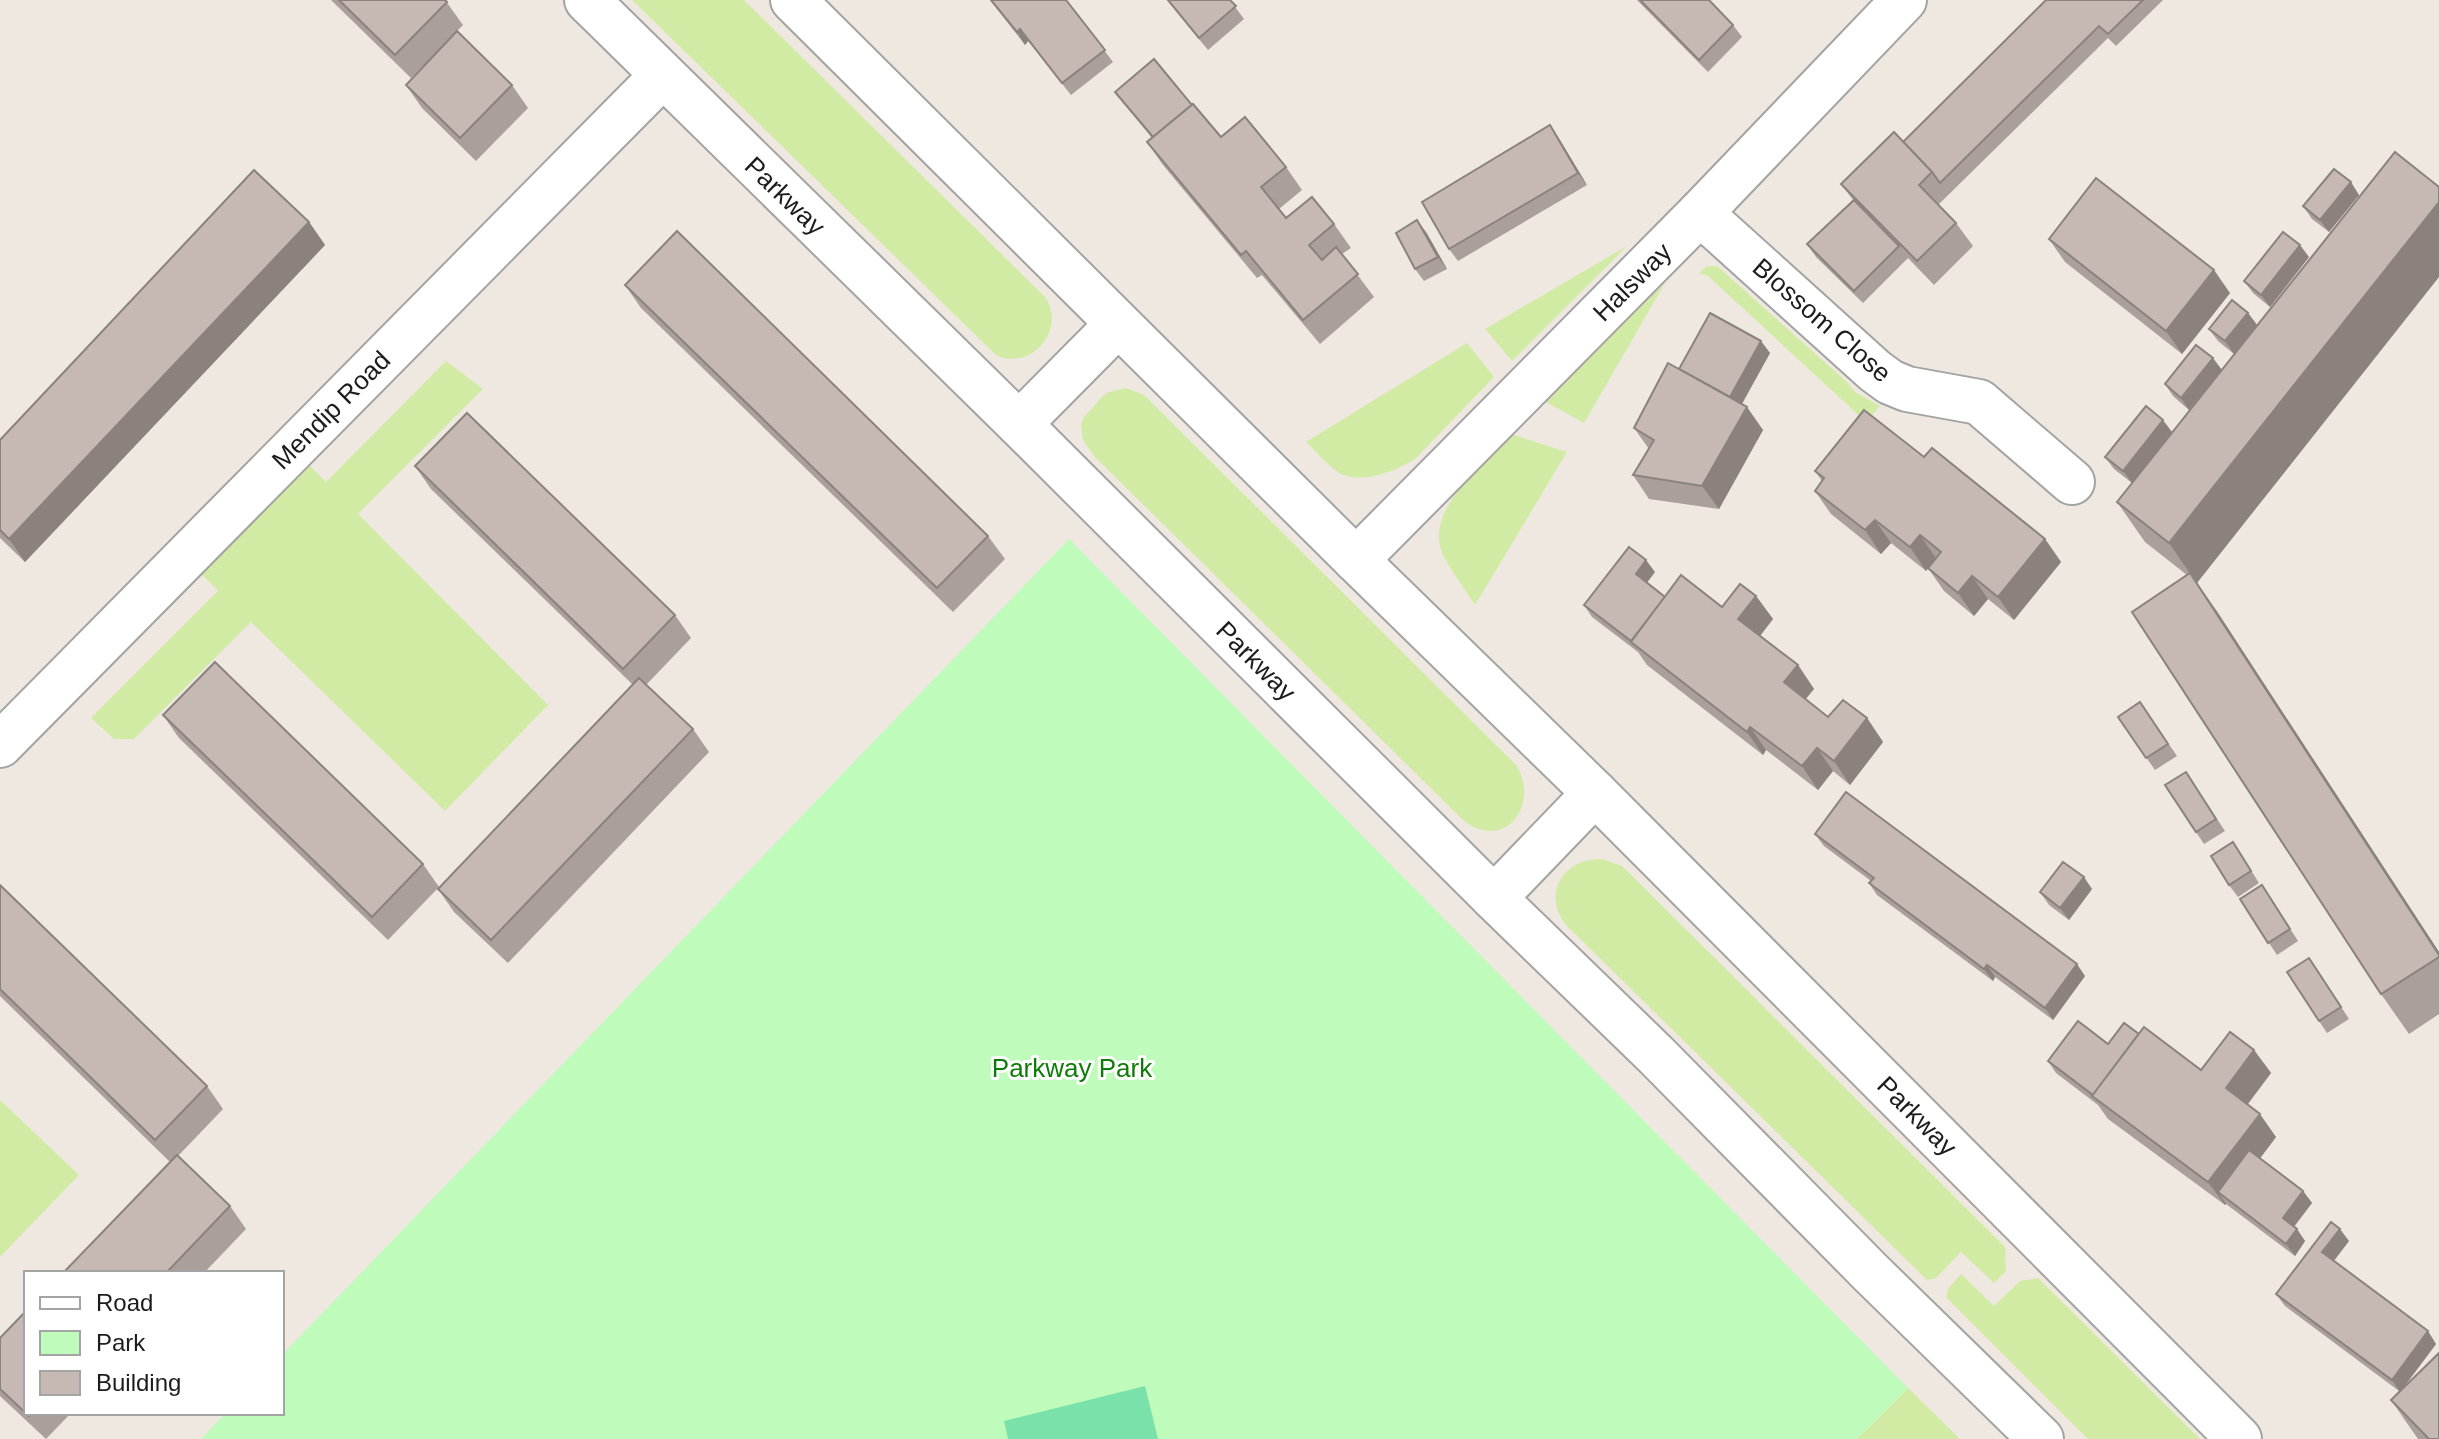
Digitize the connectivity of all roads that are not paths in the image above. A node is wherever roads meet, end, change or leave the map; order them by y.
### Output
1 (587, 0) edge
2 (793, 0) edge
3 (1885, 6) edge
4 (662, 76) junction
5 (1700, 213) junction
6 (1118, 324) junction
7 (1019, 424) junction
8 (2072, 482) dead end
9 (1356, 560) junction
10 (0, 745) edge
11 (1595, 793) junction
12 (1494, 898) junction
13 (2041, 1439) edge
14 (2239, 1439) edge

1 - 4 street, Parkway
2 - 6 street, Parkway
3 - 5 street, Halsway
4 - 7 street, Parkway
4 - 10 street, Mendip Road
5 - 8 street, Blossom Close
5 - 9 street, Halsway
6 - 7 street
6 - 9 street, Parkway
7 - 12 street, Parkway
9 - 11 street, Parkway
11 - 12 street
11 - 14 street, Parkway
12 - 13 street, Parkway

